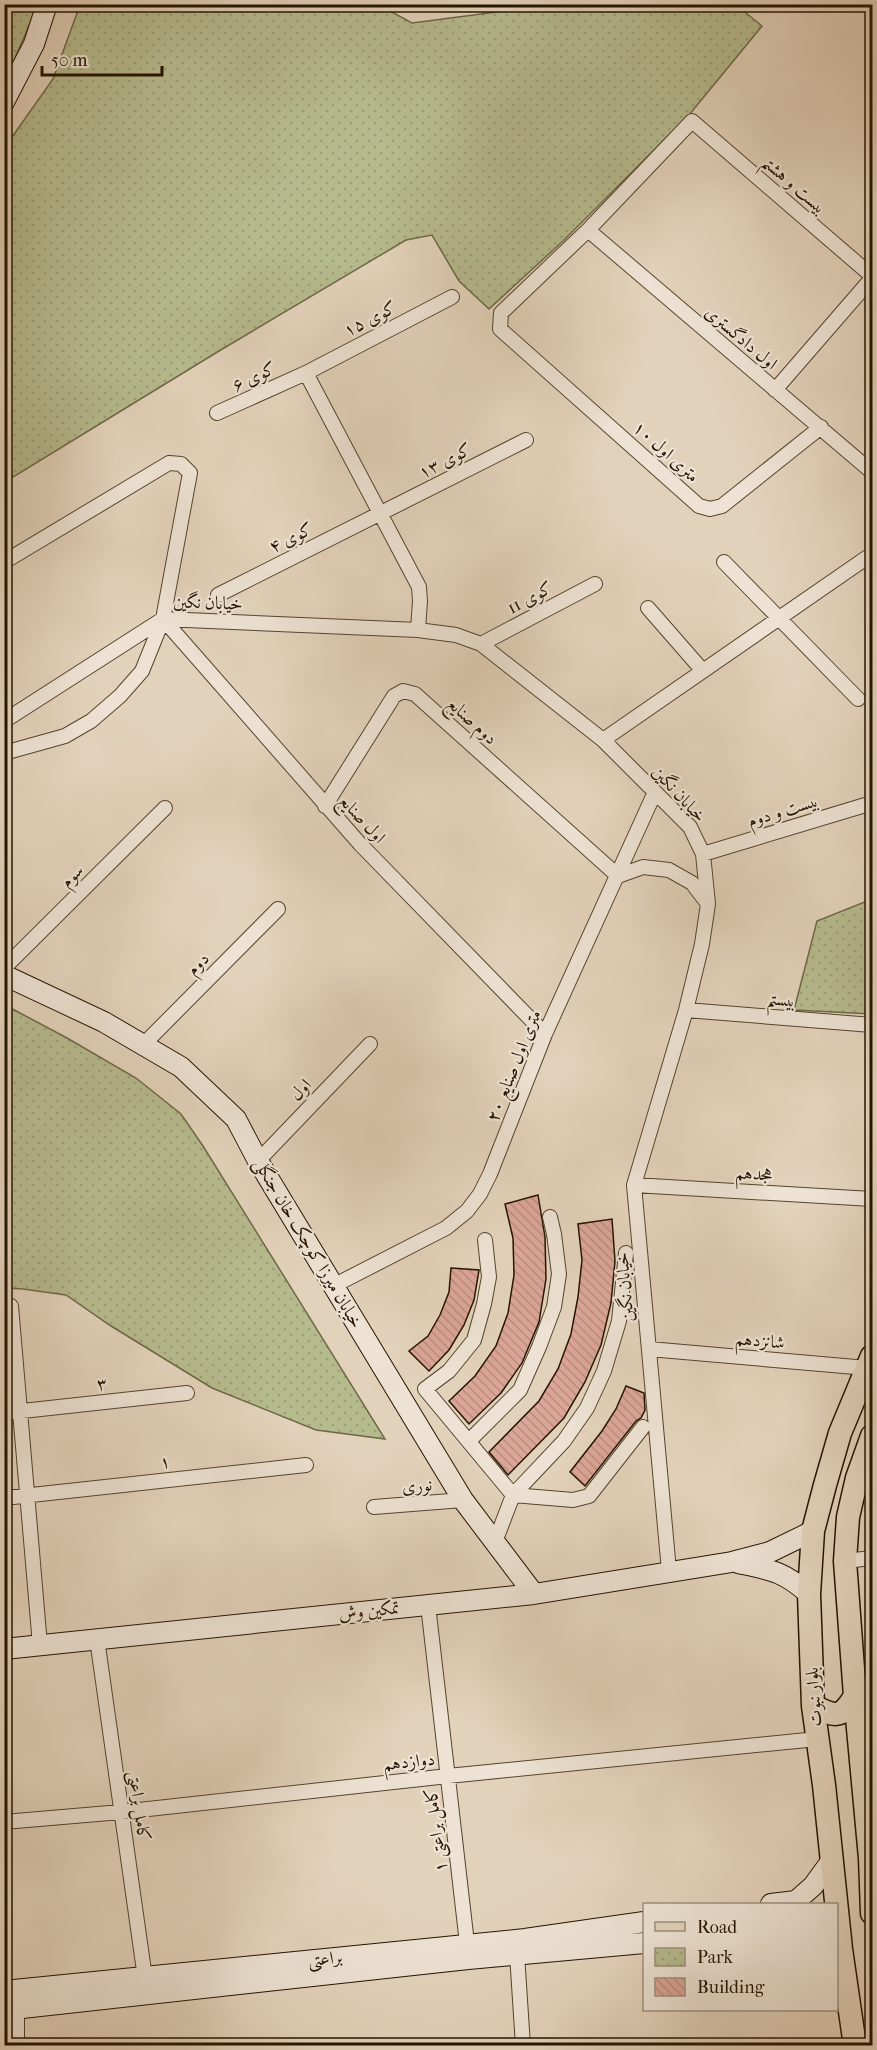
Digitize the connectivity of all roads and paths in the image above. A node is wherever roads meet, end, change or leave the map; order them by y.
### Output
1 (47, 4) edge
2 (4, 102) edge
3 (588, 230) junction
4 (873, 277) edge
5 (452, 297) dead end
6 (306, 373) junction
7 (775, 390) junction
8 (217, 413) dead end
9 (821, 427) junction
10 (526, 440) dead end
11 (873, 472) edge
12 (381, 514) junction
13 (867, 558) edge
14 (4, 562) edge
15 (724, 562) dead end
16 (873, 572) edge
17 (595, 584) dead end
18 (218, 595) dead end
19 (648, 608) dead end
20 (163, 620) junction
21 (778, 620) junction
22 (418, 630) junction
23 (481, 644) junction
24 (703, 671) junction
25 (858, 699) dead end
26 (4, 721) edge
27 (603, 740) junction
28 (4, 753) edge
29 (655, 792) junction
30 (873, 803) edge
31 (325, 806) junction
32 (165, 808) dead end
33 (703, 854) junction
34 (618, 876) junction
35 (708, 904) junction
36 (278, 909) dead end
37 (4, 968) edge
38 (4, 975) edge
39 (686, 1010) junction
40 (873, 1025) edge
41 (545, 1034) junction
42 (370, 1044) dead end
43 (143, 1045) junction
44 (258, 1161) junction
45 (634, 1185) junction
46 (873, 1199) edge
47 (550, 1217) dead end
48 (485, 1240) dead end
49 (626, 1253) dead end
50 (333, 1286) junction
51 (11, 1306) dead end
52 (649, 1349) junction
53 (870, 1362) edge
54 (187, 1393) dead end
55 (20, 1411) junction
56 (4, 1413) edge
57 (643, 1427) dead end
58 (873, 1436) edge
59 (469, 1442) junction
60 (306, 1465) dead end
61 (28, 1495) junction
62 (513, 1495) junction
63 (4, 1497) edge
64 (463, 1500) junction
65 (374, 1508) dead end
66 (813, 1531) junction
67 (495, 1542) junction
68 (873, 1558) edge
69 (845, 1561) junction
70 (732, 1562) junction
71 (669, 1572) junction
72 (534, 1594) junction
73 (809, 1594) junction
74 (428, 1605) junction
75 (97, 1639) junction
76 (40, 1645) junction
77 (4, 1649) edge
78 (855, 1696) junction
79 (813, 1706) junction
80 (866, 1731) edge
81 (817, 1739) junction
82 (448, 1776) junction
83 (862, 1782) junction
84 (824, 1785) junction
85 (121, 1812) junction
86 (4, 1822) edge
87 (871, 1859) edge
88 (832, 1860) junction
89 (784, 1903) edge
90 (835, 1903) edge
91 (873, 1913) edge
92 (643, 1922) edge
93 (643, 1943) edge
94 (839, 1947) edge
95 (468, 1951) junction
96 (517, 1954) junction
97 (146, 1985) junction
98 (4, 1991) edge
99 (11, 2009) edge
100 (17, 2046) edge
101 (523, 2046) edge
102 (855, 2046) edge

1 - 2 street
3 - 4 street, بیست و هشتم
3 - 7 street, اول دادگستری
3 - 9 street, ۱۰ متری اول
4 - 7 street
5 - 6 street, کوی ۱۵
6 - 8 street, کوی ۶
6 - 12 street
7 - 9 street, اول دادگستری
9 - 11 street, اول دادگستری
10 - 12 street, کوی ۱۳
12 - 18 street, کوی ۴
12 - 22 street
13 - 16 street
13 - 21 street
14 - 20 street
15 - 21 street
17 - 23 street, کوی 11
19 - 24 street
20 - 22 street, خیابان نگین
20 - 26 street, خیابان نگین
20 - 28 street
20 - 31 street, اول صنایع
21 - 24 street
21 - 25 street
22 - 23 street, خیابان نگین
23 - 27 street, خیابان نگین
24 - 27 street
27 - 29 street, خیابان نگین
29 - 33 street, خیابان نگین
29 - 34 street, ۲۰ متری اول صنایع
30 - 33 street, بیست و دوم
31 - 34 street, دوم صنایع
31 - 41 street, اول صنایع
32 - 37 street, سوم
33 - 35 street, خیابان نگین
34 - 35 street
34 - 41 street, ۲۰ متری اول صنایع
35 - 39 street, خیابان نگین
36 - 43 street, دوم
38 - 43 street, خیابان میرزا کوچک خان جنگلی
39 - 40 street, بیستم
39 - 45 street, خیابان نگین
41 - 50 street, ۲۰ متری اول صنایع
42 - 44 street, اول
43 - 44 street, خیابان میرزا کوچک خان جنگلی
44 - 50 street, خیابان میرزا کوچک خان جنگلی
45 - 46 street, هجدهم
45 - 52 street, خیابان نگین
47 - 59 street
48 - 59 street
49 - 62 street
50 - 64 street, خیابان میرزا کوچک خان جنگلی
51 - 55 street
52 - 53 street, شانزدهم
52 - 71 street, خیابان نگین
53 - 66 main road, بلوار نبوت
54 - 55 street, ۳
55 - 56 street, ۳
55 - 61 street
57 - 62 street
58 - 69 main road
59 - 62 street
60 - 61 street, ۱
61 - 63 street, ۱
61 - 76 street
62 - 67 street
64 - 65 street, نوری
64 - 67 street, خیابان میرزا کوچک خان جنگلی
66 - 70 street, تمکین وش
66 - 73 main road, بلوار نبوت
67 - 72 street, خیابان میرزا کوچک خان جنگلی
68 - 69 street
69 - 78 main road
70 - 71 street, تمکین وش
70 - 73 street
71 - 72 street, تمکین وش
72 - 74 street, تمکین وش
73 - 79 main road, بلوار نبوت
74 - 75 street, تمکین وش
74 - 82 street, کامل براعتی ۱
75 - 76 street, تمکین وش
75 - 85 street, کامل براعتی
76 - 77 street, تمکین وش
78 - 79 main road
78 - 80 main road
79 - 81 main road, بلوار نبوت
80 - 83 main road
81 - 82 street, دوازدهم
81 - 84 main road, بلوار نبوت
82 - 85 street, دوازدهم
82 - 95 street, کامل براعتی ۱
83 - 84 main road
83 - 87 main road
84 - 88 main road, بلوار نبوت
85 - 86 street, دوازدهم
85 - 97 street, کامل براعتی
87 - 91 main road
88 - 89 street
88 - 90 main road, بلوار نبوت
92 - 95 street, براعتی
93 - 96 street, براعتی
94 - 102 main road, بلوار نبوت
95 - 96 street, براعتی
95 - 97 street, براعتی
96 - 101 street
97 - 98 street, براعتی
97 - 99 street, براعتی
99 - 100 street

